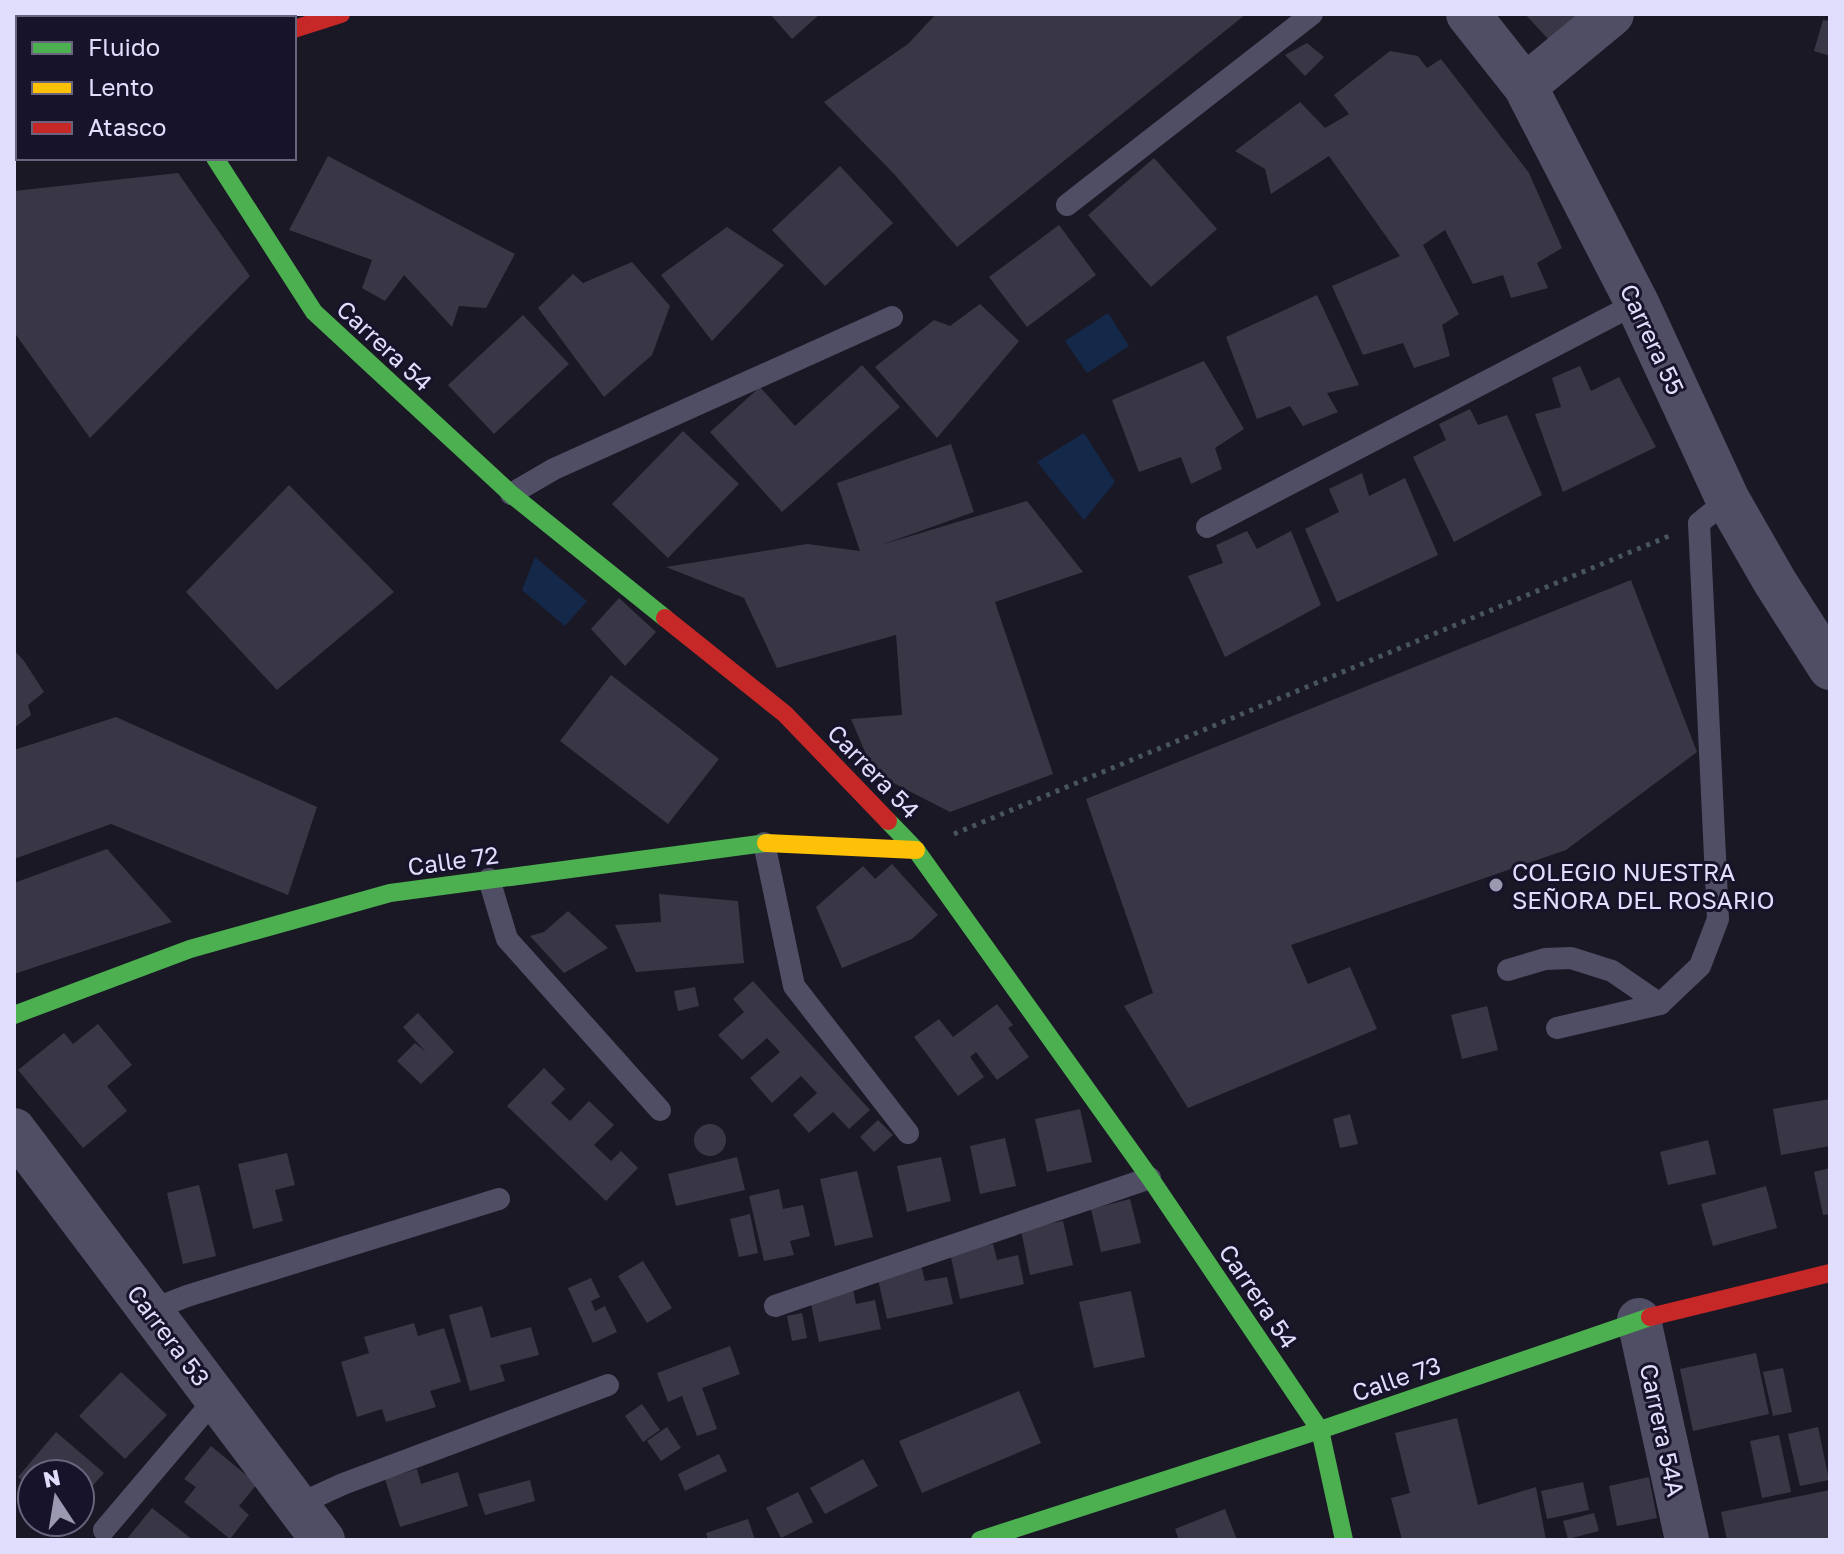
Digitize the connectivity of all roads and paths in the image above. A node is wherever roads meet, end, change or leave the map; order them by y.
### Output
1 (341, 14) edge
2 (1312, 14) edge
3 (1468, 14) edge
4 (1612, 14) edge
5 (296, 28) edge
6 (1525, 86) junction
7 (216, 160) edge
8 (1067, 205) dead end
9 (1637, 303) junction
10 (892, 317) dead end
11 (511, 494) junction
12 (1714, 511) junction
13 (1207, 527) dead end
14 (1830, 668) edge
15 (764, 843) junction
16 (916, 850) junction
17 (489, 879) junction
18 (1508, 970) dead end
19 (1660, 1004) junction
20 (14, 1015) edge
21 (1557, 1028) dead end
22 (660, 1110) dead end
23 (14, 1130) edge
24 (908, 1133) dead end
25 (1150, 1178) junction
26 (499, 1199) dead end
27 (1830, 1273) edge
28 (775, 1306) dead end
29 (151, 1310) junction
30 (1639, 1320) junction
31 (608, 1385) dead end
32 (216, 1398) junction
33 (1320, 1430) junction
34 (297, 1505) junction
35 (104, 1530) dead end
36 (323, 1540) edge
37 (980, 1540) edge
38 (1344, 1540) edge
39 (1687, 1540) edge

1 - 5 street
2 - 8 lane
3 - 6 street, Carrera 55
4 - 6 street
6 - 9 street, Carrera 55
7 - 11 street, Carrera 54
9 - 12 street, Carrera 55
9 - 13 lane
10 - 11 lane
11 - 16 street, Carrera 54
12 - 14 street, Carrera 55
12 - 16 path
12 - 19 lane
15 - 16 street, Calle 72
15 - 17 street, Calle 72
15 - 24 lane
16 - 25 street, Carrera 54
17 - 20 street, Calle 72
17 - 22 lane
18 - 19 lane
19 - 21 lane
23 - 29 street, Carrera 53
25 - 28 lane
25 - 33 street, Carrera 54
26 - 29 lane
27 - 30 street, Calle 73
29 - 32 street, Carrera 53
30 - 33 street, Calle 73
30 - 39 street, Carrera 54A
31 - 34 lane
32 - 34 street, Carrera 53
32 - 35 lane
33 - 37 street, Calle 73
33 - 38 street, Carrera 54
34 - 36 street, Carrera 53

